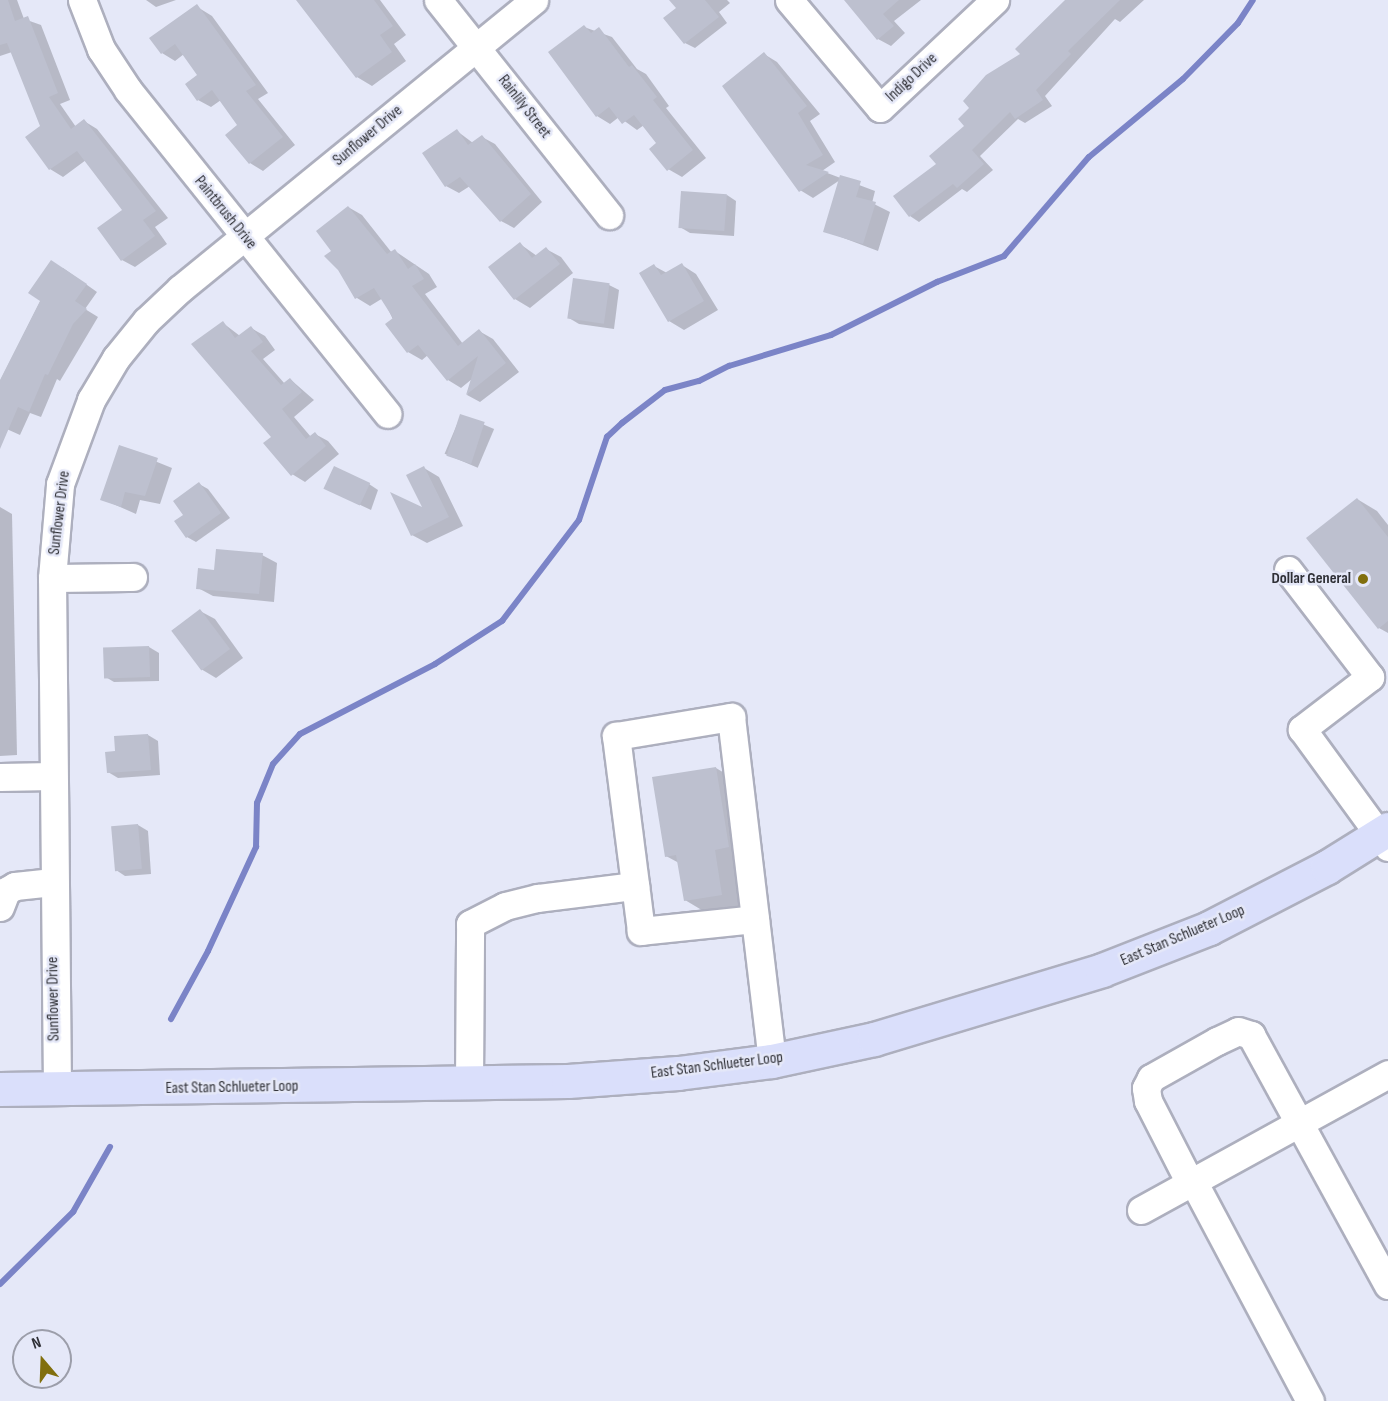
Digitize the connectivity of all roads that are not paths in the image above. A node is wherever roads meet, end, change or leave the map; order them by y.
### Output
1 (82, 0) edge
2 (438, 0) edge
3 (534, 0) edge
4 (789, 0) edge
5 (995, 0) edge
6 (476, 47) junction
7 (609, 215) dead end
8 (245, 238) junction
9 (388, 414) dead end
10 (1288, 570) dead end
11 (133, 577) dead end
12 (52, 578) junction
13 (1379, 676) edge
14 (52, 776) junction
15 (0, 777) edge
16 (1385, 837) edge
17 (52, 882) junction
18 (635, 886) junction
19 (0, 907) edge
20 (755, 919) junction
21 (772, 1061) junction
22 (1388, 1074) edge
23 (469, 1083) junction
24 (57, 1088) junction
25 (0, 1089) edge
26 (1301, 1122) junction
27 (1191, 1182) junction
28 (1141, 1210) dead end
29 (1388, 1286) edge
30 (1310, 1401) edge

1 - 8 street, Paintbrush Drive
2 - 6 street, Rainlily Street
3 - 6 street, Sunflower Drive
4 - 5 street, Indigo Drive
6 - 7 street, Rainlily Street
6 - 8 street, Sunflower Drive
8 - 9 street, Paintbrush Drive
8 - 12 street, Sunflower Drive
10 - 13 street
11 - 12 street
12 - 14 street, Sunflower Drive
13 - 16 street
14 - 15 street
14 - 17 street, Sunflower Drive
16 - 21 main road, East Stan Schlueter Loop
17 - 19 street
17 - 24 street, Sunflower Drive
18 - 20 street
18 - 20 street
18 - 23 street
20 - 21 street
21 - 23 main road, East Stan Schlueter Loop
22 - 26 street
23 - 24 main road, East Stan Schlueter Loop
24 - 25 main road, East Stan Schlueter Loop
26 - 27 street
26 - 27 street
26 - 29 street
27 - 28 street
27 - 30 street

